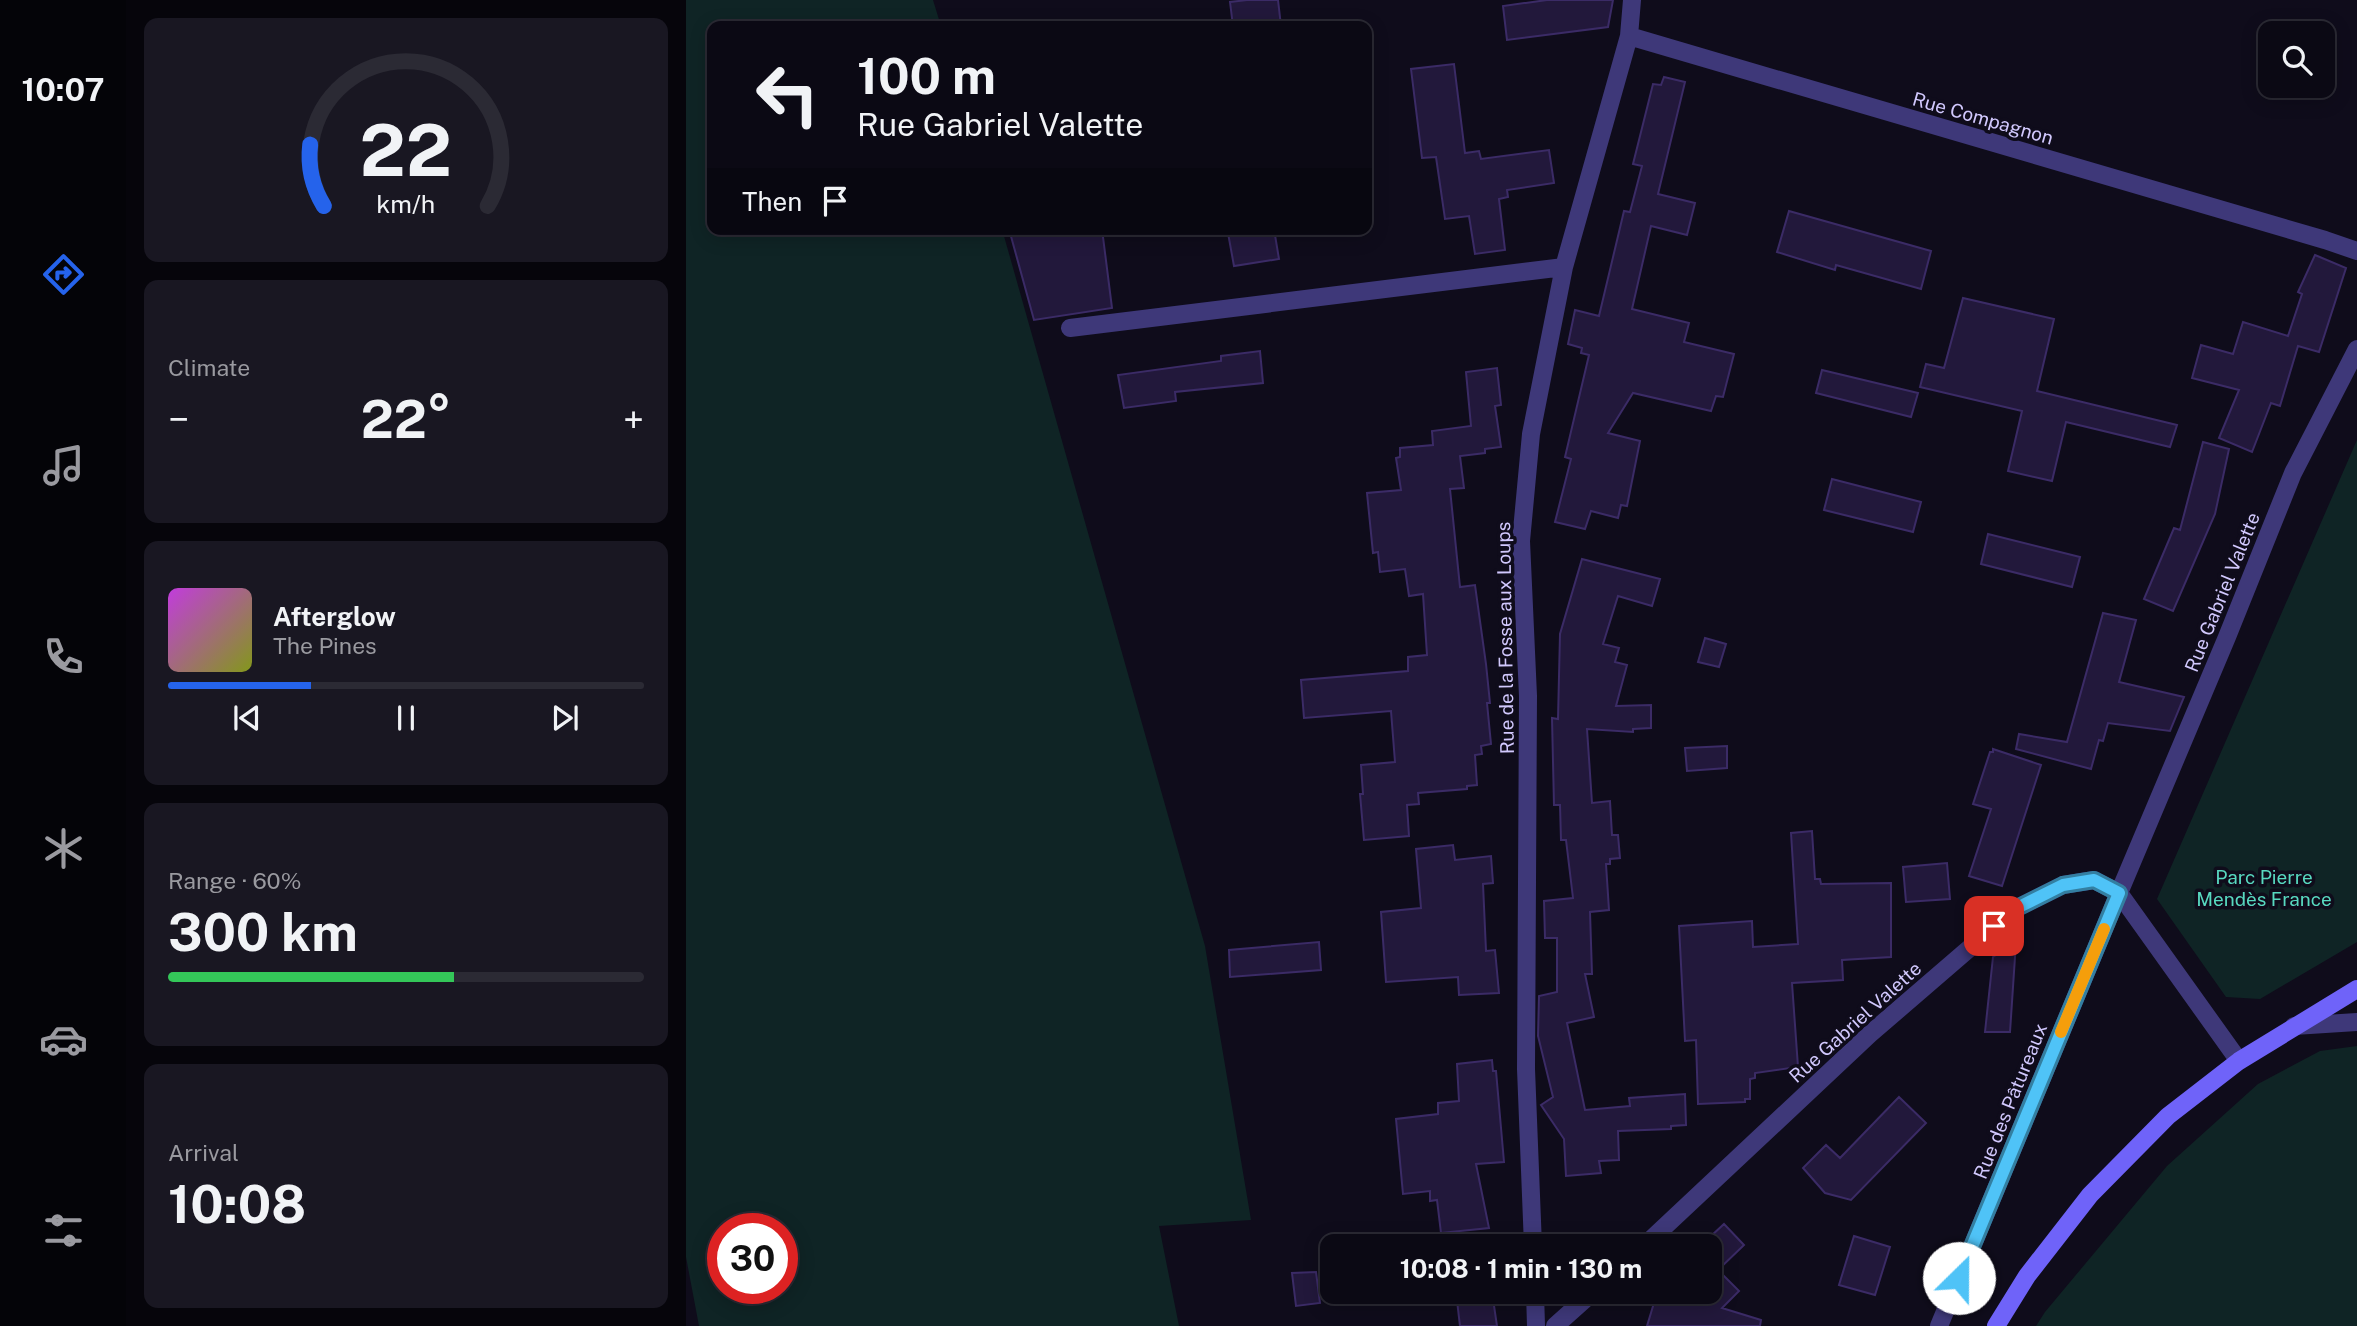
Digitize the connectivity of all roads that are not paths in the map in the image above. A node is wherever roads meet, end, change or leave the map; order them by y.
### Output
1 (1632, 0) edge
2 (1629, 36) junction
3 (2357, 251) edge
4 (1564, 267) junction
5 (1070, 328) dead end
6 (2357, 349) edge
7 (2119, 893) junction
8 (2357, 989) edge
9 (2357, 1021) edge
10 (2294, 1026) junction
11 (2239, 1061) junction
12 (1533, 1234) edge
13 (1657, 1234) edge
14 (1535, 1304) edge
15 (1580, 1304) edge
16 (1536, 1326) edge
17 (1555, 1326) edge
18 (1939, 1326) edge
19 (1996, 1326) edge

1 - 2 street, Rue de la Fosse aux Loups
2 - 3 street, Rue Compagnon
2 - 4 street, Rue de la Fosse aux Loups
4 - 5 street
4 - 12 street, Rue de la Fosse aux Loups
6 - 7 street, Rue Gabriel Valette
7 - 11 street
7 - 13 street, Rue Gabriel Valette
7 - 18 street, Rue des Pâtureaux
8 - 10 main road
9 - 10 street
10 - 11 main road
11 - 19 main road
14 - 16 street
15 - 17 street

